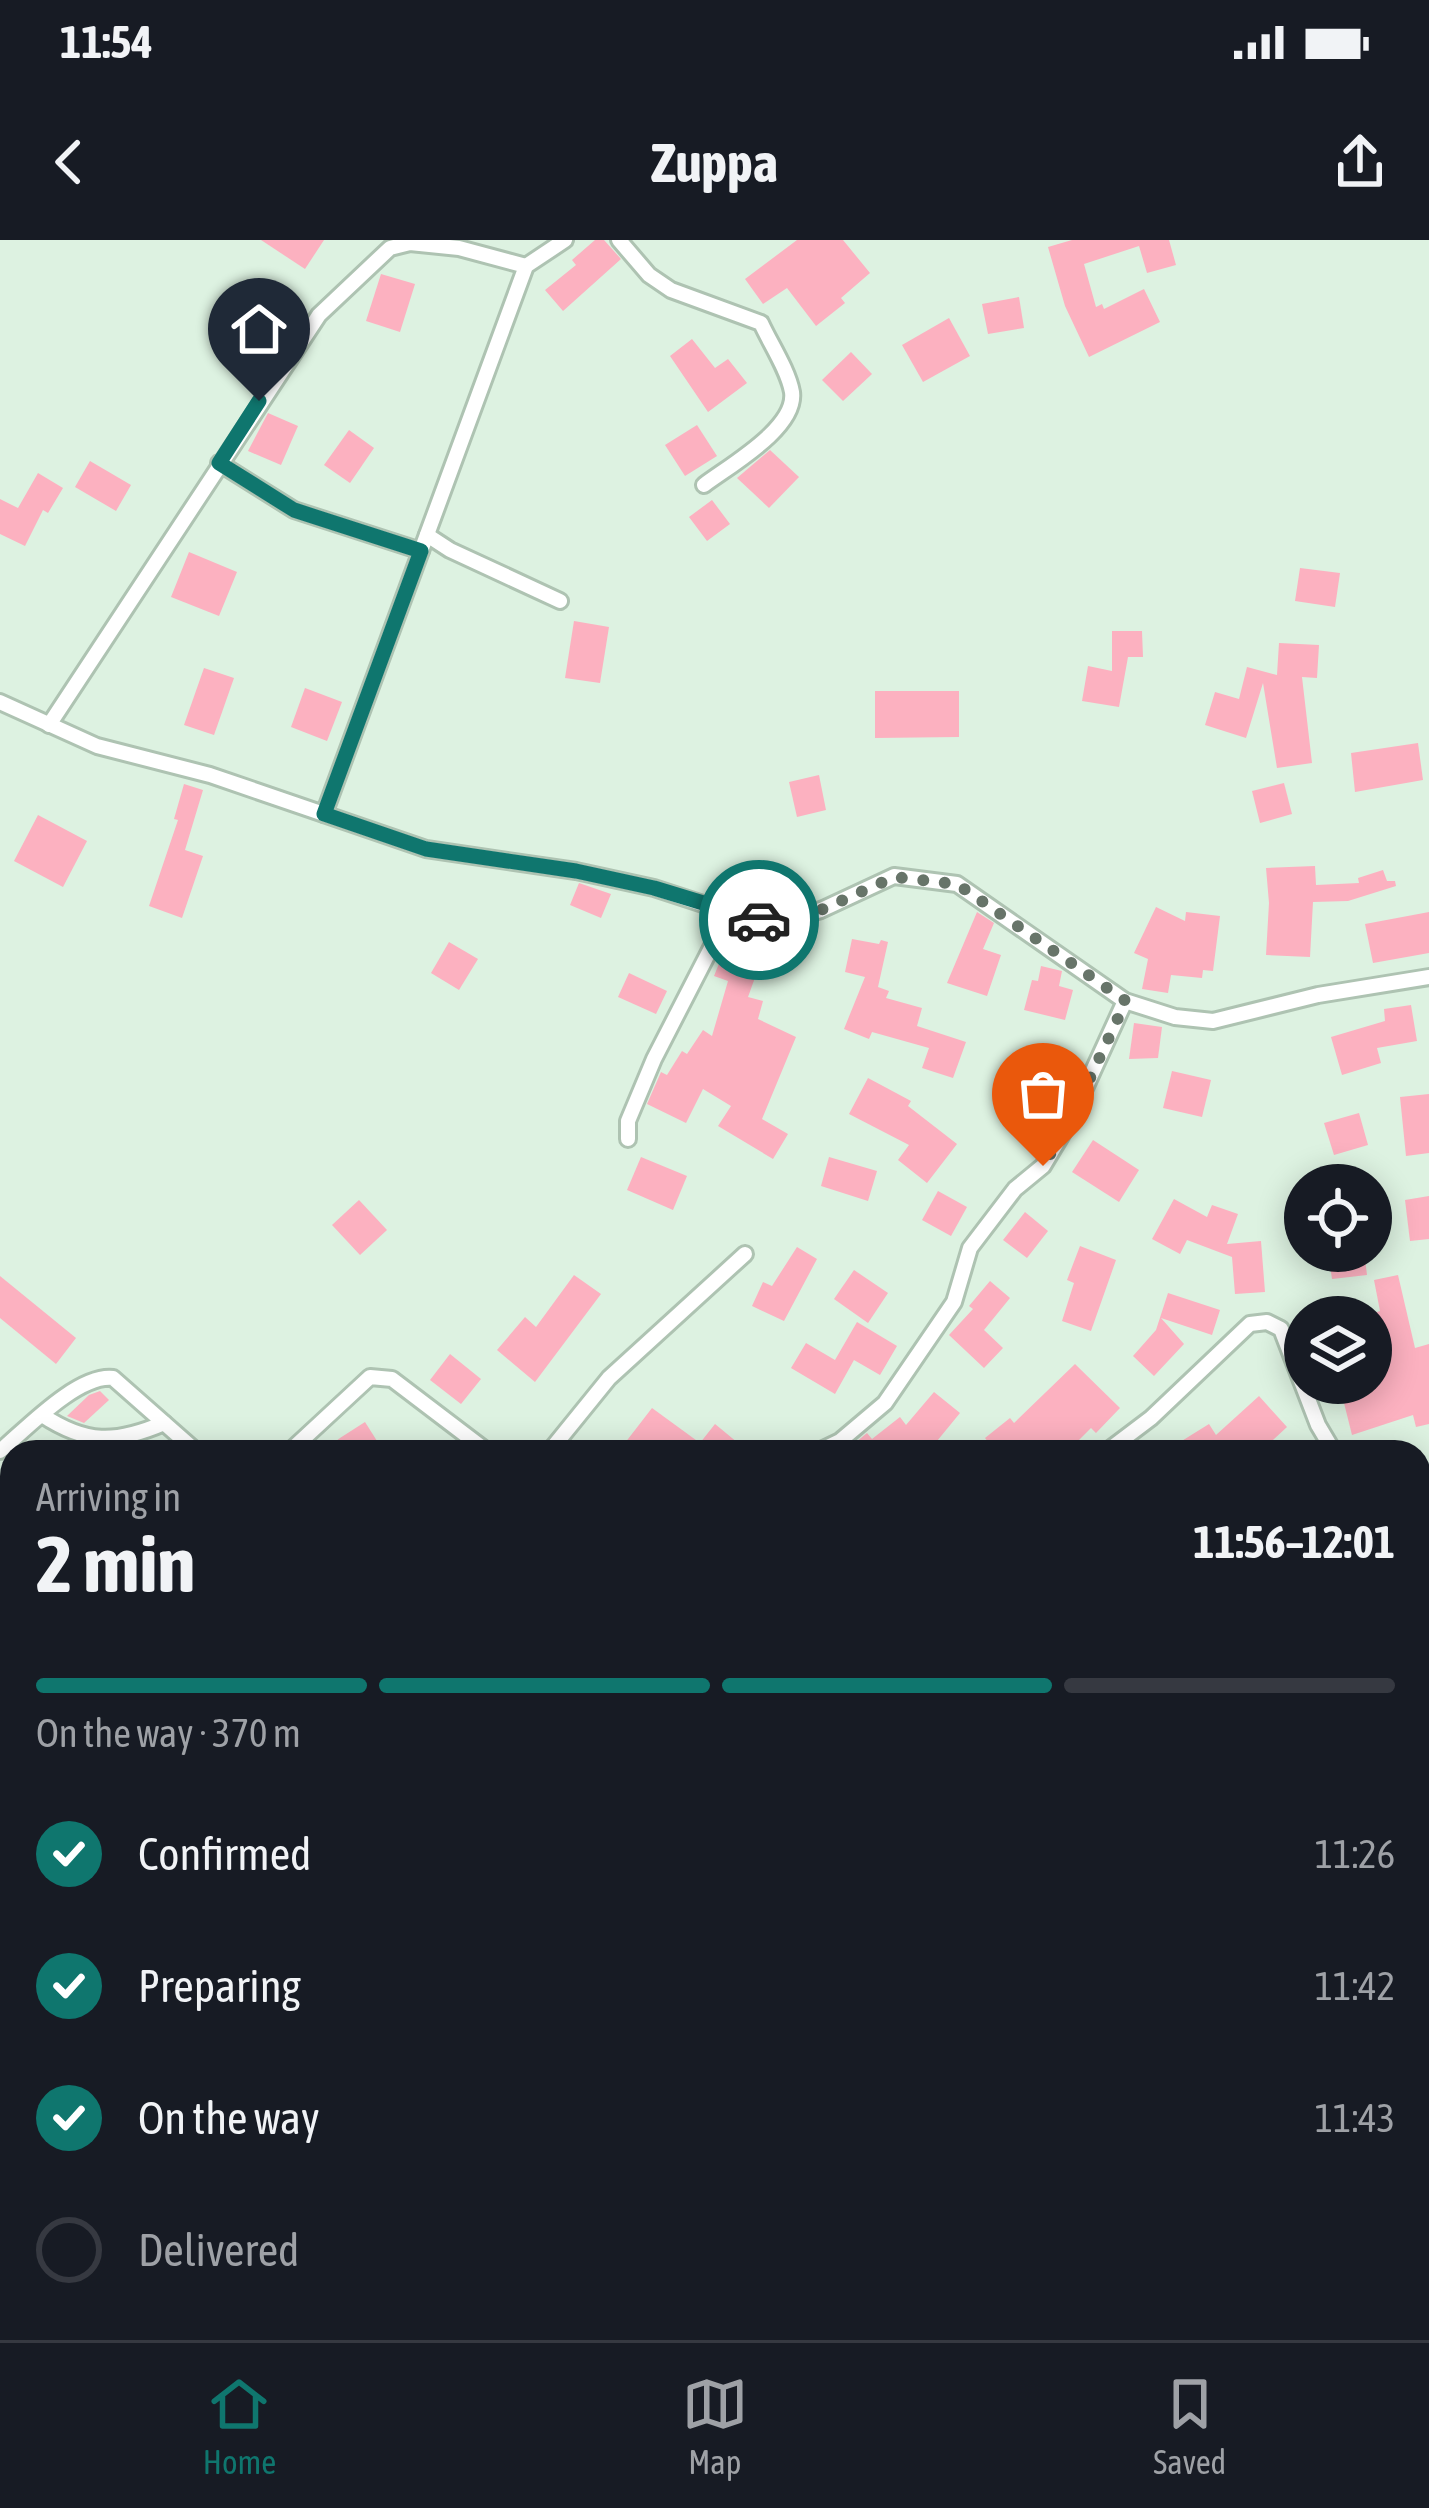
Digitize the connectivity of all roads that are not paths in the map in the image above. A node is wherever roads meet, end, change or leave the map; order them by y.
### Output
1 (565, 240) edge
2 (620, 240) edge
3 (526, 266) junction
4 (219, 463) junction
5 (704, 485) dead end
6 (427, 535) junction
7 (421, 551) junction
8 (560, 601) dead end
9 (0, 702) edge
10 (49, 725) junction
11 (324, 814) junction
12 (729, 913) junction
13 (1429, 977) edge
14 (1126, 1001) junction
15 (628, 1139) dead end
16 (746, 1254) dead end
17 (42, 1415) junction
18 (164, 1423) junction
19 (13, 1440) edge
20 (183, 1440) edge
21 (302, 1440) edge
22 (472, 1440) edge
23 (559, 1440) edge
24 (841, 1440) edge
25 (1122, 1440) edge
26 (1327, 1440) edge

1 - 3 street
2 - 5 street
3 - 4 street
3 - 6 street
4 - 7 street
4 - 10 street
6 - 7 street
6 - 8 street
7 - 11 street
9 - 10 street
10 - 11 street
11 - 12 street
12 - 14 street
12 - 15 street
13 - 14 street
14 - 24 street
16 - 23 street
17 - 18 street
17 - 18 street
17 - 19 street
18 - 20 street
21 - 22 street
25 - 26 street

